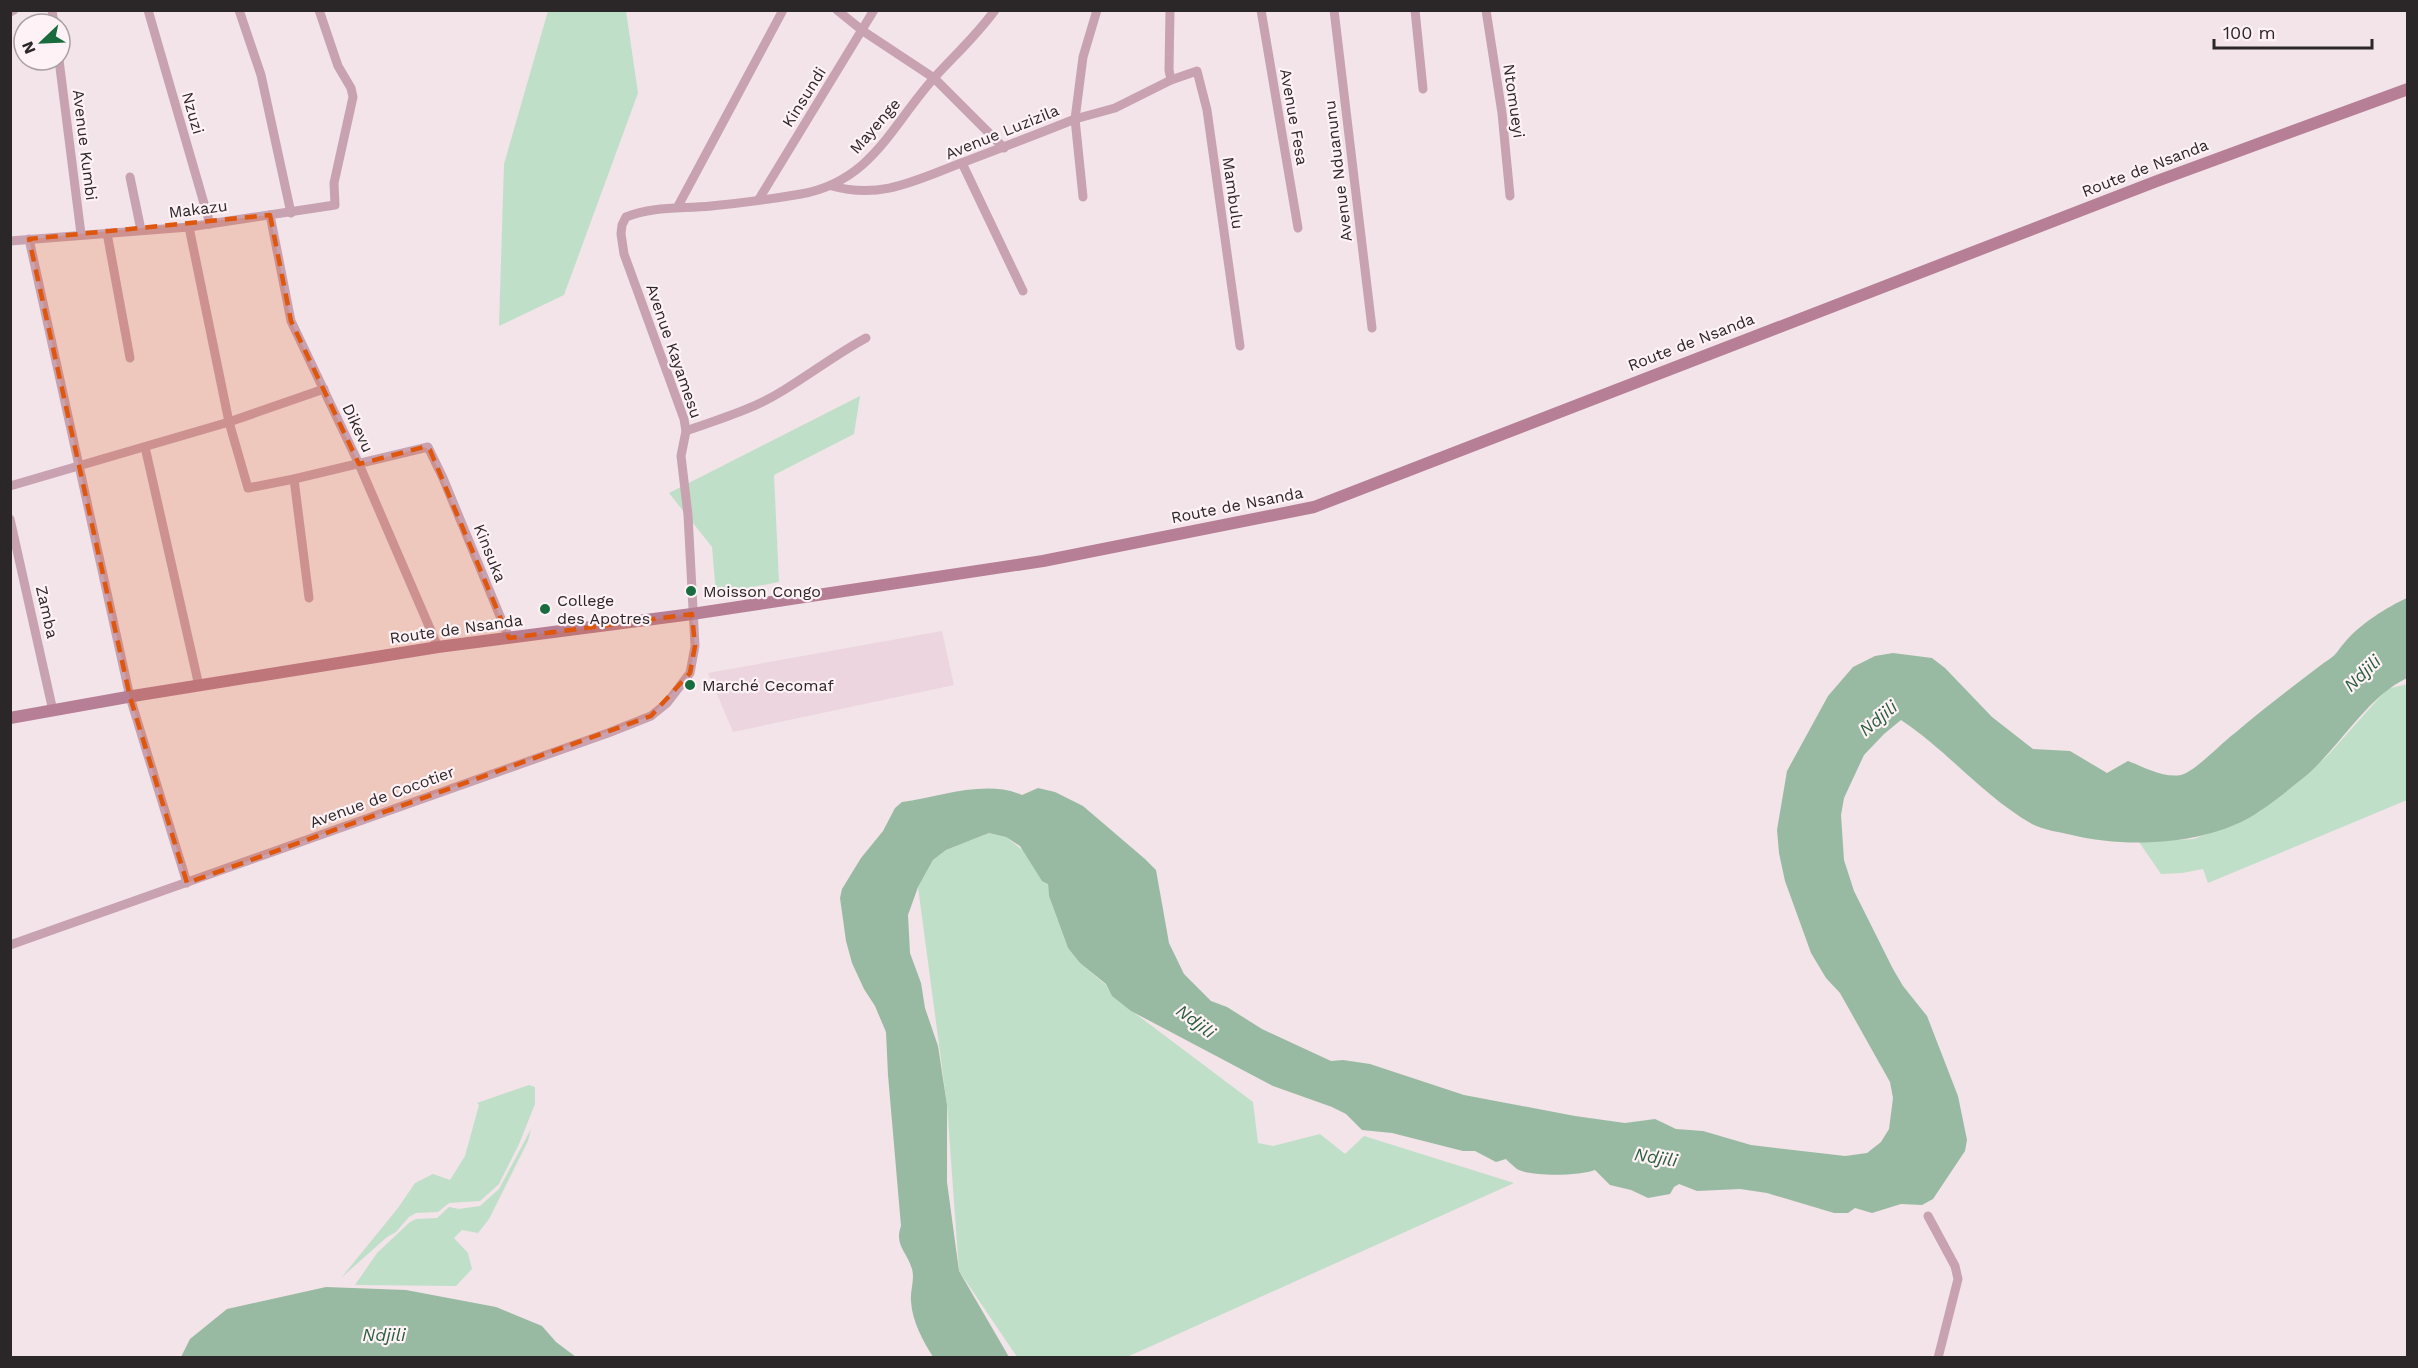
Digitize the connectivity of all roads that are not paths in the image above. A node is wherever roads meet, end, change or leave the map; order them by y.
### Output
1 (148, 10) edge
2 (239, 10) edge
3 (318, 10) edge
4 (783, 10) edge
5 (837, 10) edge
6 (874, 10) edge
7 (996, 10) edge
8 (1097, 10) edge
9 (1170, 10) edge
10 (1261, 10) edge
11 (1334, 10) edge
12 (1415, 10) edge
13 (1486, 10) edge
14 (863, 31) junction
15 (61, 72) edge
16 (934, 78) junction
17 (1171, 80) junction
18 (1423, 88) dead end
19 (2408, 89) edge
20 (1075, 119) junction
21 (1004, 148) junction
22 (962, 163) junction
23 (130, 177) dead end
24 (832, 186) junction
25 (1509, 196) dead end
26 (1083, 197) dead end
27 (759, 199) junction
28 (678, 206) junction
29 (291, 213) junction
30 (634, 214) joint
31 (270, 215) junction
32 (210, 224) junction
33 (189, 227) junction
34 (1298, 228) dead end
35 (141, 230) junction
36 (107, 233) junction
37 (81, 234) junction
38 (29, 239) junction
39 (10, 241) edge
40 (1023, 291) dead end
41 (1372, 328) dead end
42 (866, 338) dead end
43 (1240, 346) dead end
44 (130, 358) dead end
45 (324, 389) junction
46 (229, 422) junction
47 (686, 431) junction
48 (145, 447) junction
49 (359, 464) junction
50 (80, 465) junction
51 (294, 479) junction
52 (10, 486) edge
53 (10, 519) edge
54 (309, 598) dead end
55 (692, 614) junction
56 (508, 638) junction
57 (438, 647) junction
58 (199, 686) junction
59 (130, 697) junction
60 (53, 711) junction
61 (10, 718) edge
62 (187, 883) junction
63 (10, 945) edge
64 (1928, 1216) dead end
65 (1938, 1358) edge

1 - 32 street, Nzuzi
2 - 29 street
3 - 29 street, Makazu
4 - 28 street
5 - 14 street
6 - 14 street, Kinsundi
7 - 16 street, Mayenge
8 - 20 street, Avenue Luzizila
9 - 17 street
10 - 34 street, Avenue Fesa
11 - 41 street, Avenue Nduanunu
12 - 18 street
13 - 25 street, Ntomueyi
14 - 16 street
14 - 27 street, Kinsundi
15 - 37 street, Avenue Kumbi
16 - 21 street
16 - 24 street, Mayenge
17 - 20 street, Mambulu
17 - 43 street, Mambulu
19 - 55 street, Route de Nsanda
20 - 21 street, Avenue Luzizila
20 - 26 street
21 - 22 street, Avenue Luzizila
22 - 24 street, Avenue Luzizila
22 - 40 street
23 - 35 street
24 - 27 street, Mayenge
27 - 28 street, Mayenge
28 - 30 street, Mayenge
29 - 31 street, Makazu
30 - 47 street, Avenue Kayamesu
31 - 32 street, Makazu
31 - 45 street, Dikevu
32 - 33 street, Makazu
33 - 35 street, Makazu
33 - 46 street
35 - 36 street, Makazu
36 - 37 street, Makazu
36 - 44 street
37 - 38 street, Makazu
38 - 39 street, Makazu
38 - 50 street
42 - 47 street
45 - 46 street
45 - 49 street, Dikevu
46 - 48 street
46 - 51 street
47 - 55 street, Avenue Kayamesu
48 - 50 street
48 - 58 street
49 - 51 street
49 - 56 street, Kinsuka
49 - 57 street, Dikevu
50 - 52 street
50 - 59 street
51 - 54 street
53 - 60 street, Zamba
55 - 56 street, Route de Nsanda
55 - 62 street, Avenue de Cocotier
56 - 57 street, Route de Nsanda
57 - 58 street, Route de Nsanda
58 - 59 street, Route de Nsanda
59 - 60 street, Route de Nsanda
59 - 62 street
60 - 61 street, Route de Nsanda
62 - 63 street, Avenue de Cocotier
64 - 65 street

